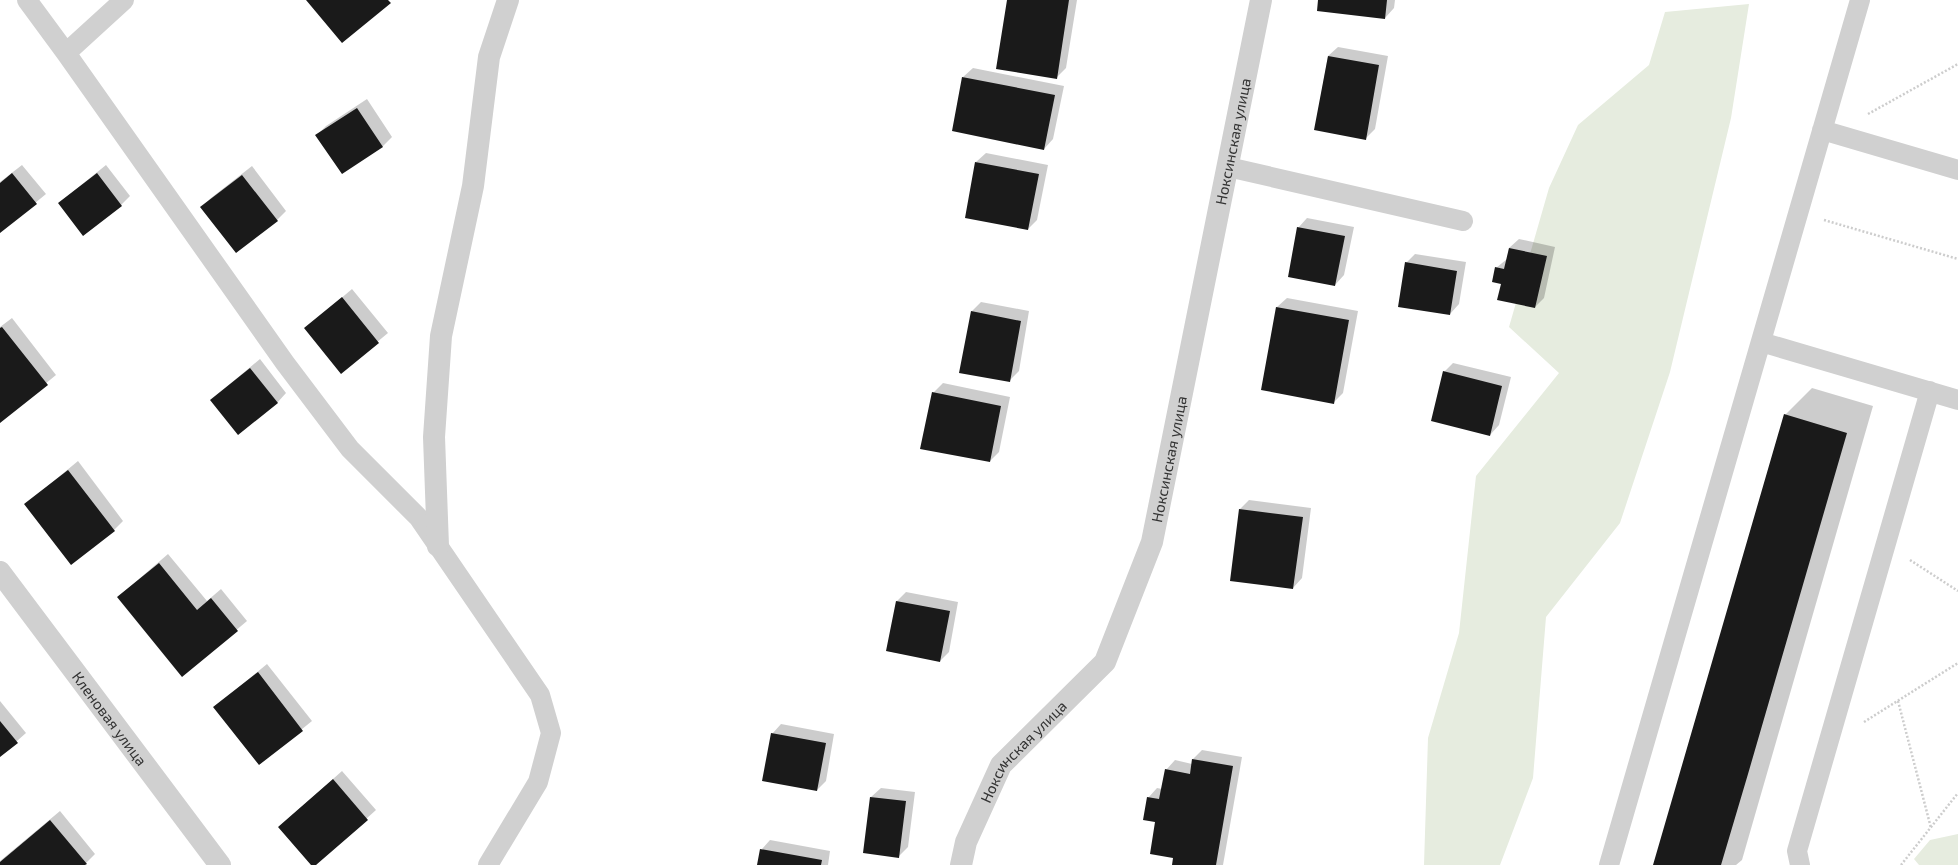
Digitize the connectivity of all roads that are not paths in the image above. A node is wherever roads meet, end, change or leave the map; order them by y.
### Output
1 (26, 0) edge
2 (124, 0) edge
3 (508, 0) edge
4 (1261, 0) edge
5 (1860, 0) edge
6 (66, 53) junction
7 (1827, 132) junction
8 (1228, 167) junction
9 (1958, 170) edge
10 (1463, 221) dead end
11 (1760, 342) junction
12 (1930, 391) junction
13 (1958, 400) edge
14 (438, 546) junction
15 (0, 572) edge
16 (220, 865) edge
17 (488, 865) edge
18 (961, 865) edge
19 (1608, 865) edge
20 (1800, 865) edge

1 - 6 lane
2 - 6 lane
3 - 14 street
4 - 8 street, Ноксинская улица
5 - 7 lane
6 - 14 lane
7 - 9 lane
7 - 11 lane
8 - 10 lane
8 - 18 street, Ноксинская улица
11 - 12 lane
11 - 19 lane
12 - 13 lane
12 - 20 lane
14 - 17 lane
15 - 16 street, Кленовая улица

